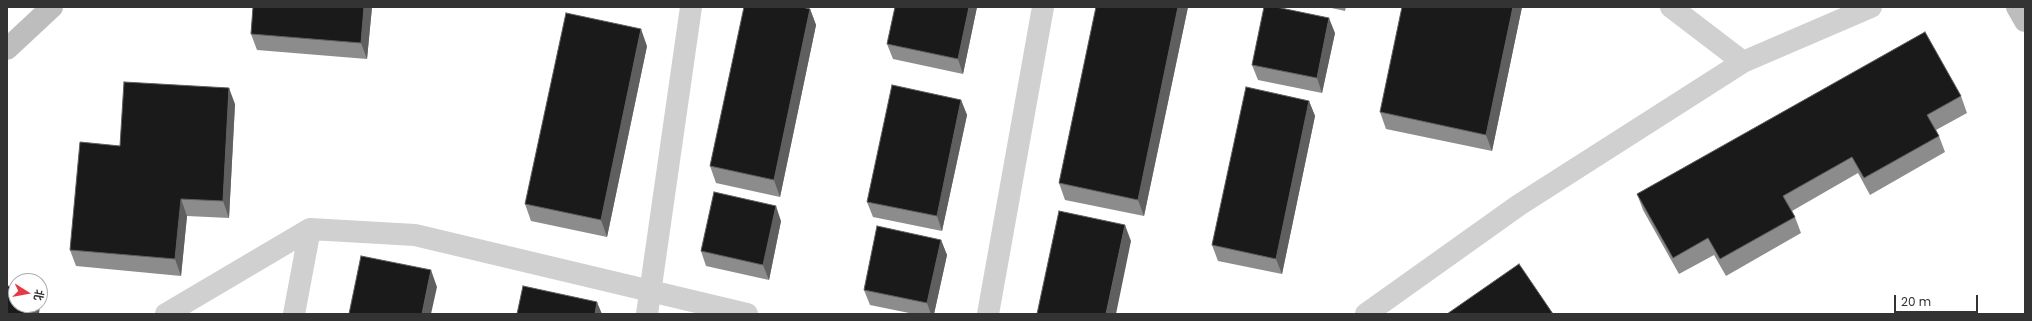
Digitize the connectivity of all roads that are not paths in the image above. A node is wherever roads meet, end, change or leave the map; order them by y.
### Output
1 (52, 7) edge
2 (691, 7) edge
3 (1044, 7) edge
4 (1671, 7) edge
5 (1871, 7) edge
6 (2017, 7) edge
7 (2025, 21) edge
8 (7, 49) edge
9 (1743, 62) junction
10 (310, 230) junction
11 (652, 292) junction
12 (166, 314) edge
13 (294, 314) edge
14 (647, 314) edge
15 (747, 314) edge
16 (988, 314) edge
17 (1366, 314) edge

1 - 8 street
2 - 11 street
3 - 16 street
4 - 9 street
5 - 9 street
6 - 7 street
9 - 17 street
10 - 11 street
10 - 12 street
10 - 13 street
11 - 14 street
11 - 15 street

